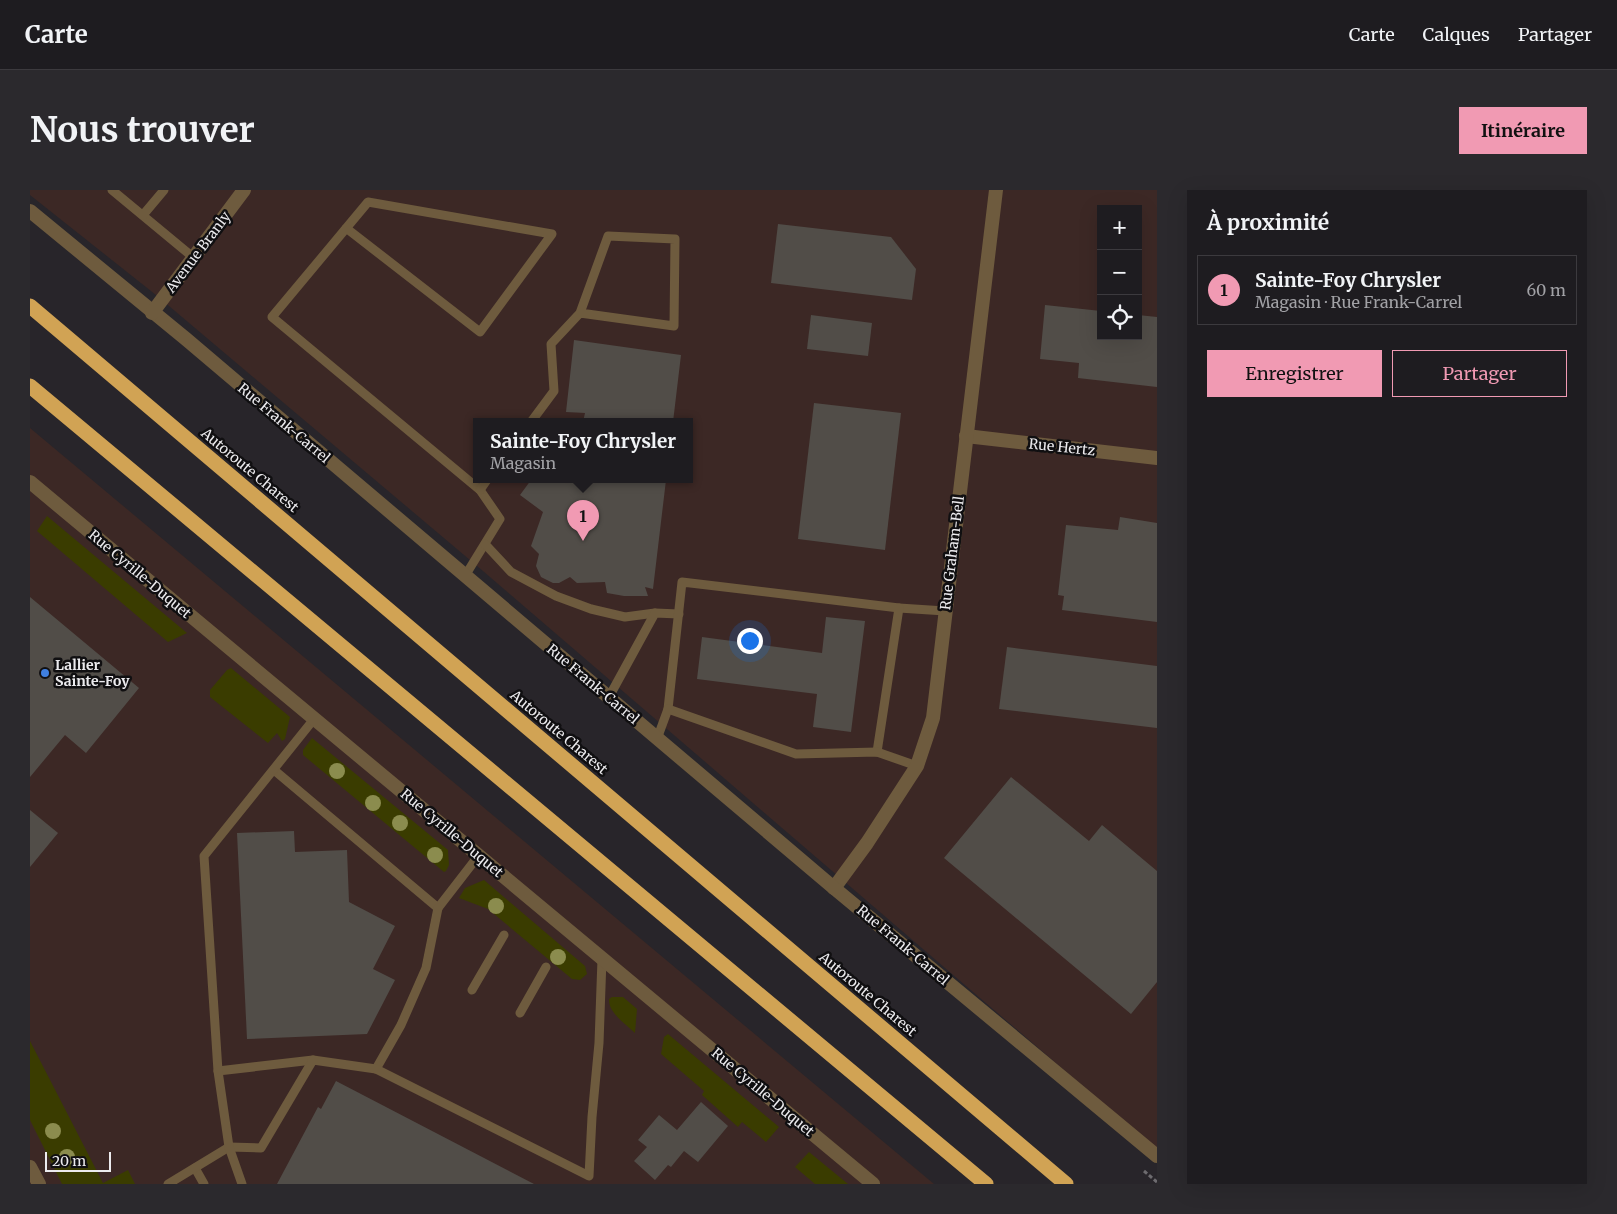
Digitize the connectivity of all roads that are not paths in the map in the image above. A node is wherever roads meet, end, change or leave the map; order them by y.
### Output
1 (112, 190) edge
2 (164, 190) edge
3 (244, 190) edge
4 (996, 190) edge
5 (30, 211) edge
6 (143, 215) junction
7 (346, 228) junction
8 (194, 258) junction
9 (30, 306) edge
10 (580, 313) junction
11 (152, 314) junction
12 (30, 386) edge
13 (534, 418) edge
14 (966, 436) junction
15 (1157, 458) edge
16 (30, 482) edge
17 (485, 483) edge
18 (480, 490) junction
19 (485, 544) junction
20 (465, 576) junction
21 (899, 608) junction
22 (946, 611) junction
23 (655, 613) junction
24 (679, 614) junction
25 (609, 697) junction
26 (668, 709) junction
27 (314, 719) junction
28 (657, 738) junction
29 (877, 752) junction
30 (917, 766) junction
31 (274, 770) junction
32 (479, 855) junction
33 (834, 888) junction
34 (438, 908) junction
35 (504, 935) dead end
36 (602, 959) junction
37 (546, 967) dead end
38 (472, 990) dead end
39 (520, 1013) dead end
40 (313, 1060) junction
41 (376, 1069) junction
42 (218, 1071) junction
43 (230, 1148) junction
44 (1024, 1149) junction
45 (1157, 1156) edge
46 (30, 1167) edge
47 (195, 1168) junction
48 (589, 1180) edge
49 (39, 1184) edge
50 (168, 1184) edge
51 (204, 1184) edge
52 (242, 1184) edge
53 (874, 1184) edge
54 (986, 1184) edge
55 (1066, 1184) edge
56 (1074, 1184) edge

1 - 6 lane
2 - 6 lane
3 - 8 street, Avenue Branly
4 - 14 street, Rue Graham-Bell
5 - 11 street, Rue Frank-Carrel
6 - 8 lane
7 - 7 lane
7 - 18 lane
8 - 11 street, Avenue Branly
9 - 44 highway, Autoroute Charest
10 - 10 lane
10 - 13 lane
11 - 20 street, Rue Frank-Carrel
12 - 54 highway
14 - 15 street, Rue Hertz
14 - 22 street, Rue Graham-Bell
16 - 27 street, Rue Cyrille-Duquet
17 - 18 lane
18 - 19 lane
19 - 20 lane
19 - 23 lane
20 - 25 street, Rue Frank-Carrel
21 - 22 lane
21 - 24 lane
21 - 29 lane
22 - 30 street, Rue Graham-Bell
23 - 24 lane
23 - 25 lane
24 - 26 lane
25 - 28 street, Rue Frank-Carrel
26 - 28 lane
26 - 29 lane
27 - 31 lane
27 - 32 street, Rue Cyrille-Duquet
28 - 33 street, Rue Frank-Carrel
29 - 30 lane
30 - 33 street, Rue Graham-Bell
31 - 34 lane
31 - 42 lane
32 - 34 lane
32 - 36 street, Rue Cyrille-Duquet
33 - 45 street, Rue Frank-Carrel
34 - 41 lane
35 - 38 lane
36 - 48 lane
36 - 53 street, Rue Cyrille-Duquet
37 - 39 lane
40 - 41 lane
40 - 42 lane
40 - 43 lane
41 - 48 lane
42 - 43 lane
43 - 47 lane
43 - 52 lane
44 - 55 highway, Autoroute Charest
44 - 56 highway
46 - 49 street
47 - 50 lane
47 - 51 lane

